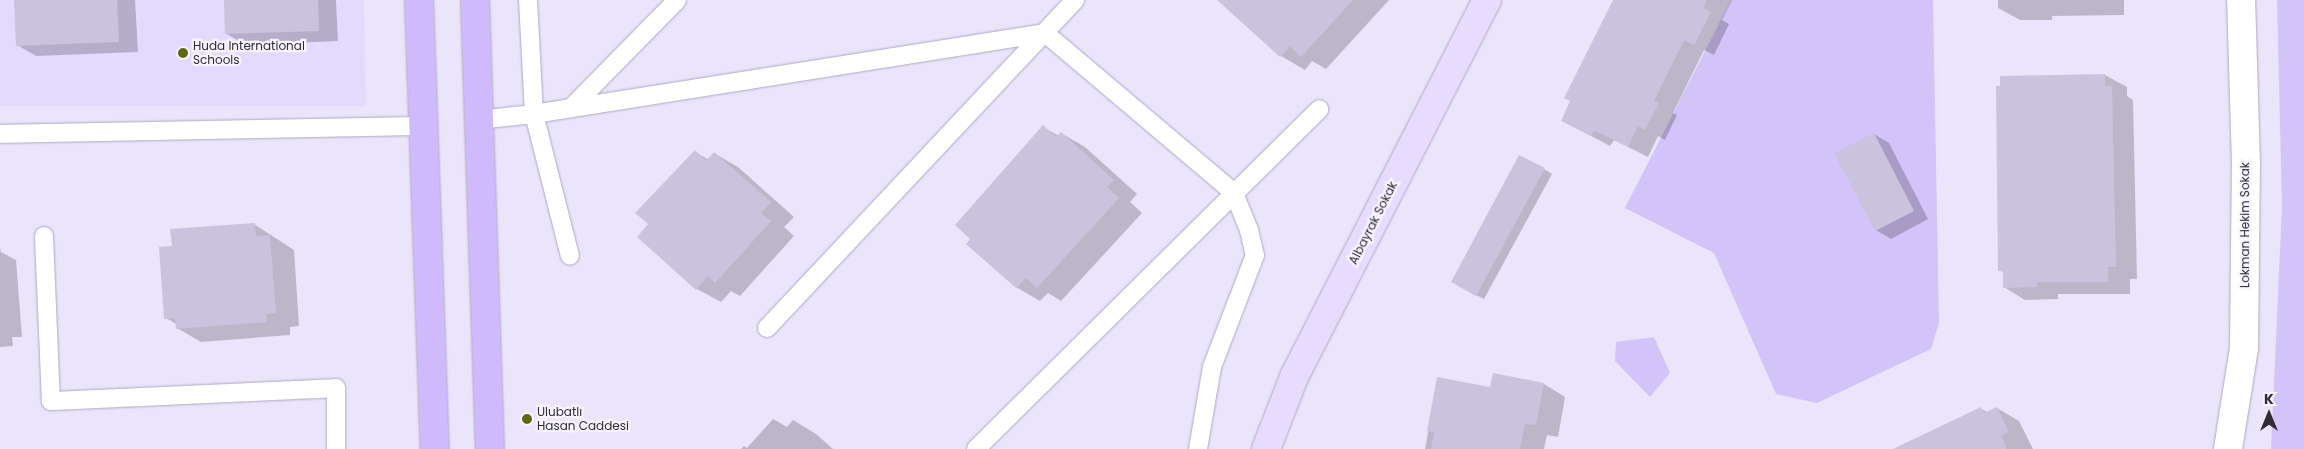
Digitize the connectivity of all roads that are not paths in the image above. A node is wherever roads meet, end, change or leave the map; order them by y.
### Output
1 (419, 0) edge
2 (475, 0) edge
3 (528, 0) edge
4 (677, 0) edge
5 (1075, 0) edge
6 (1487, 0) edge
7 (2241, 0) edge
8 (1045, 33) junction
9 (571, 108) junction
10 (1319, 109) dead end
11 (534, 114) junction
12 (478, 120) junction
13 (422, 126) junction
14 (0, 134) edge
15 (1234, 193) junction
16 (44, 236) dead end
17 (570, 256) dead end
18 (768, 328) dead end
19 (336, 449) edge
20 (435, 449) edge
21 (490, 449) edge
22 (976, 449) edge
23 (1198, 449) edge
24 (1266, 449) edge
25 (2228, 449) edge

1 - 13 main road
2 - 12 main road
3 - 11 lane
4 - 9 lane
5 - 8 lane
6 - 24 street, Albayrak Sokak
7 - 25 street, Lokman Hekim Sokak
8 - 9 lane
8 - 15 lane
8 - 18 lane
9 - 11 lane
10 - 15 lane
11 - 12 lane
11 - 17 lane
12 - 21 main road
13 - 14 lane
13 - 20 main road
15 - 22 lane
15 - 23 lane
16 - 19 lane

